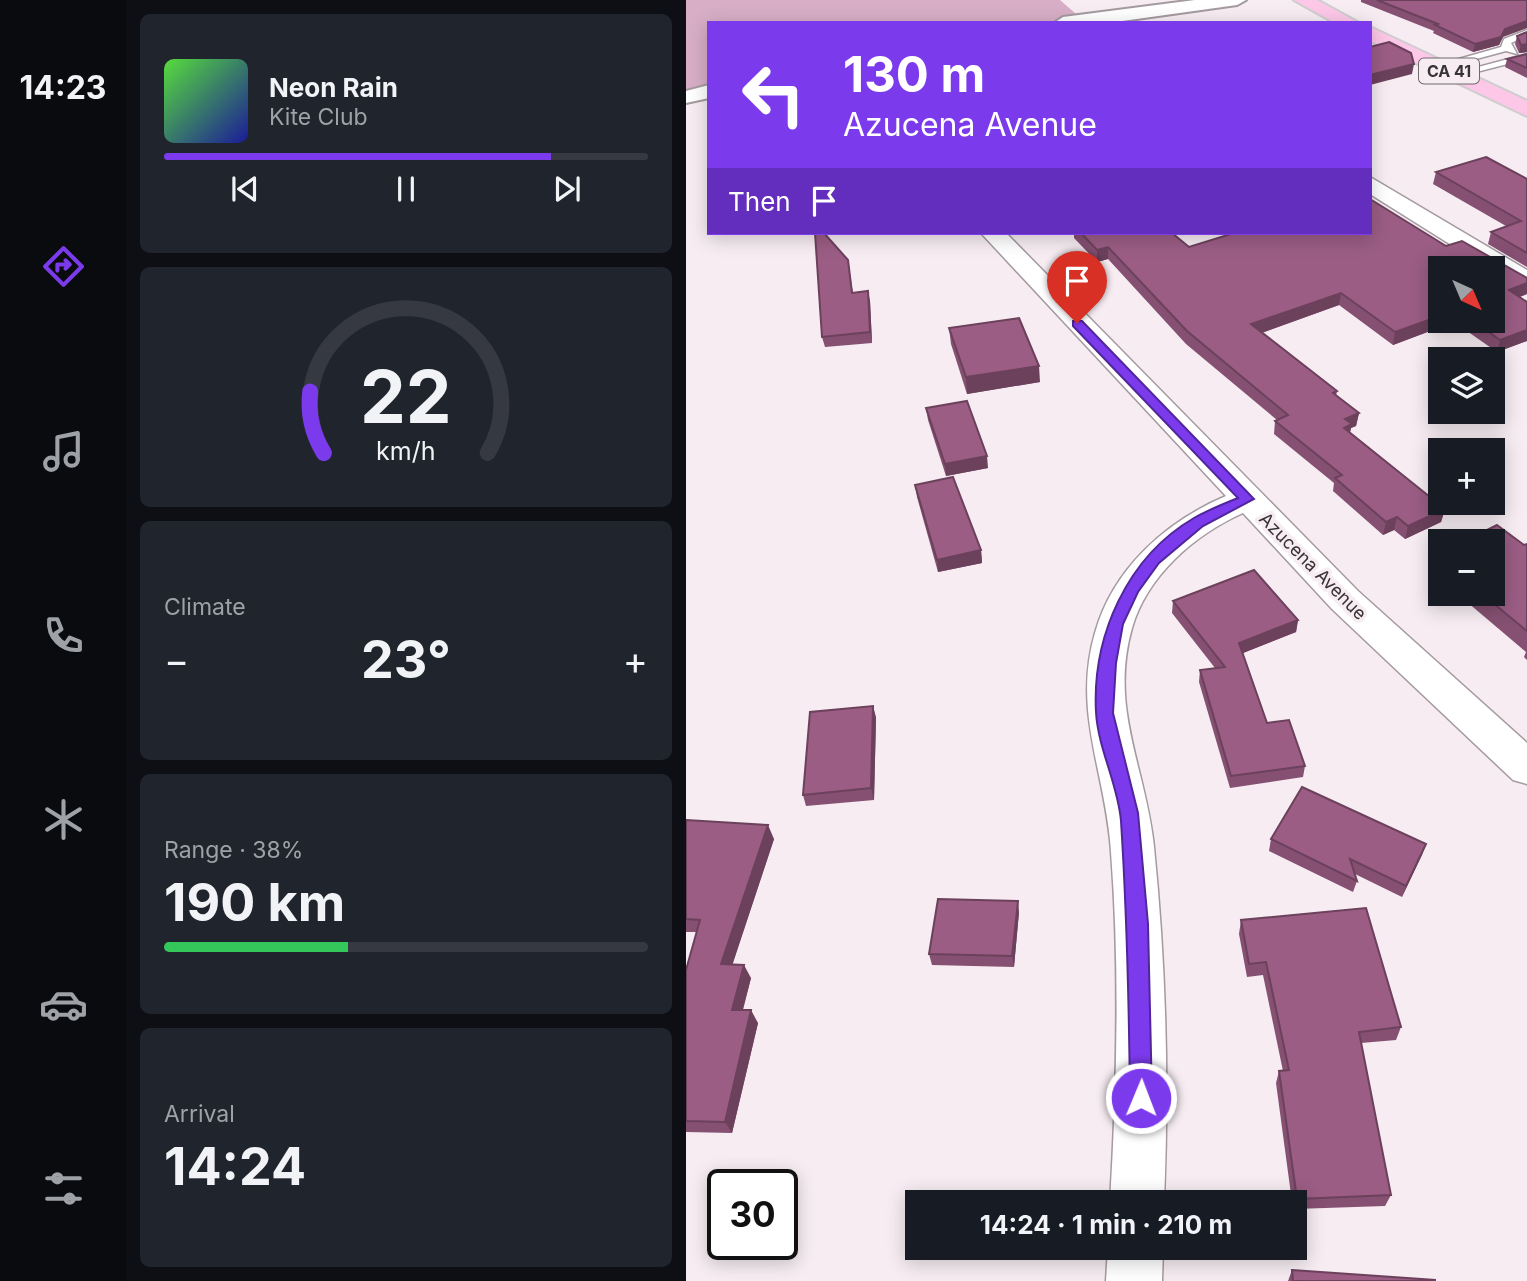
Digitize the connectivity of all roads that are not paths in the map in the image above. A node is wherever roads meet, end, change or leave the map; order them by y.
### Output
1 (1237, 0) edge
2 (1303, 0) edge
3 (1111, 20) edge
4 (1346, 21) edge
5 (1527, 33) edge
6 (1372, 34) edge
7 (1507, 48) junction
8 (1527, 56) edge
9 (1448, 70) junction
10 (707, 92) edge
11 (686, 97) edge
12 (1527, 108) edge
13 (1372, 185) edge
14 (995, 235) edge
15 (1527, 281) edge
16 (1247, 499) junction
17 (1527, 768) edge
18 (1137, 1190) edge
19 (1135, 1260) edge
20 (1134, 1281) edge

1 - 3 street
2 - 4 main road
5 - 7 lane
6 - 9 main road, CA 41 / CA 41
7 - 8 lane
7 - 9 lane
8 - 9 lane
9 - 12 main road, CA 41 / CA 41
10 - 11 street
13 - 15 street
14 - 16 street, Azucena Avenue
16 - 17 street, Azucena Avenue
16 - 18 street
19 - 20 street

